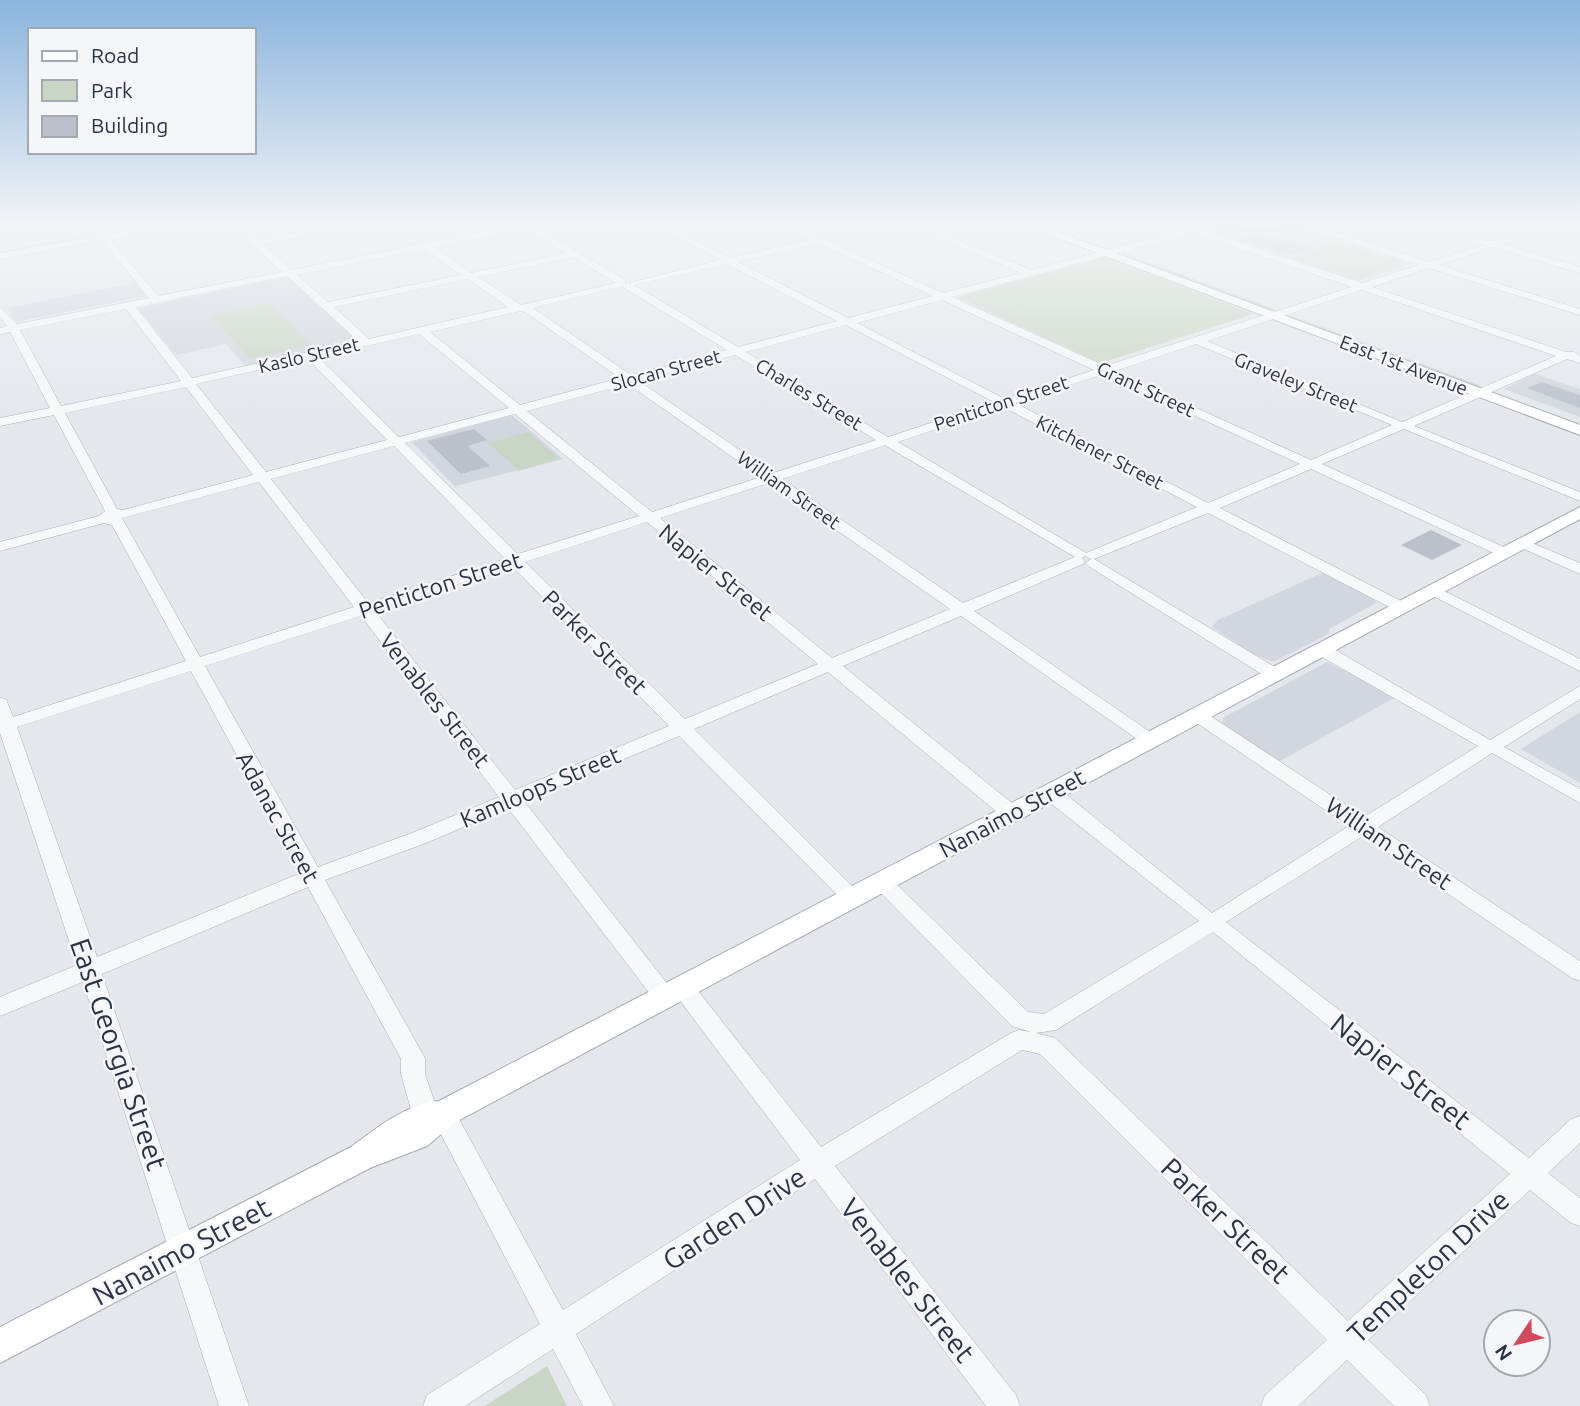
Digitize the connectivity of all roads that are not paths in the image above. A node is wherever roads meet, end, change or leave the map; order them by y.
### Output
1 (149, 292) edge
2 (193, 292) edge
3 (309, 292) edge
4 (394, 292) edge
5 (493, 292) edge
6 (592, 292) edge
7 (638, 292) edge
8 (788, 292) edge
9 (931, 292) edge
10 (963, 292) edge
11 (1216, 292) edge
12 (1225, 292) edge
13 (1347, 292) edge
14 (1376, 292) edge
15 (1515, 292) edge
16 (943, 297) junction
17 (155, 299) junction
18 (128, 304) junction
19 (326, 306) junction
20 (520, 308) junction
21 (1580, 312) edge
22 (1279, 313) junction
23 (847, 322) junction
24 (6, 326) edge
25 (421, 330) junction
26 (1195, 340) junction
27 (366, 342) junction
28 (1580, 350) edge
29 (737, 351) junction
30 (310, 355) junction
31 (1567, 356) junction
32 (1580, 360) edge
33 (1103, 370) junction
34 (629, 380) junction
35 (189, 383) junction
36 (1487, 391) junction
37 (1004, 402) junction
38 (518, 409) junction
39 (56, 411) junction
40 (1580, 420) edge
41 (0, 422) edge
42 (1403, 426) junction
43 (1580, 430) edge
44 (887, 440) junction
45 (395, 442) junction
46 (1311, 464) junction
47 (262, 477) junction
48 (771, 478) junction
49 (1580, 497) edge
50 (1208, 508) junction
51 (1580, 512) edge
52 (114, 516) junction
53 (648, 517) junction
54 (1522, 543) junction
55 (0, 547) edge
56 (1503, 552) junction
57 (1085, 559) junction
58 (514, 561) junction
59 (1580, 569) edge
60 (1432, 590) junction
61 (1401, 607) junction
62 (364, 610) junction
63 (961, 610) junction
64 (1321, 649) junction
65 (194, 664) junction
66 (830, 665) junction
67 (1580, 666) edge
68 (1274, 674) junction
69 (1580, 691) edge
70 (0, 703) edge
71 (1197, 715) junction
72 (4, 726) edge
73 (680, 727) junction
74 (1150, 740) junction
75 (1491, 746) junction
76 (1050, 792) junction
77 (1580, 797) edge
78 (512, 799) junction
79 (1011, 813) junction
80 (1363, 826) junction
81 (312, 877) junction
82 (882, 882) junction
83 (852, 898) junction
84 (1212, 921) junction
85 (90, 969) junction
86 (1580, 972) edge
87 (674, 992) junction
88 (0, 1007) edge
89 (1034, 1032) junction
90 (433, 1115) junction
91 (1580, 1127) edge
92 (819, 1163) junction
93 (1529, 1173) junction
94 (1580, 1214) edge
95 (185, 1249) junction
96 (559, 1331) junction
97 (1349, 1340) junction
98 (0, 1346) edge
99 (234, 1406) edge
100 (438, 1406) edge
101 (599, 1406) edge
102 (1005, 1406) edge
103 (1276, 1406) edge
104 (1415, 1406) edge

1 - 17 street
2 - 17 street
3 - 19 street
4 - 19 street
5 - 20 street, William Street
6 - 20 street, Kaslo Street
7 - 29 street, Charles Street
8 - 23 street, Kitchener Street
9 - 16 street, Grant Street
10 - 16 street, Slocan Street
11 - 22 main road, East 1st Avenue
12 - 22 main road, East 1st Avenue
13 - 22 street, Penticton Street
14 - 31 street
15 - 21 street
16 - 23 street, Slocan Street
16 - 33 street, Grant Street
17 - 18 street
18 - 24 street
18 - 35 street, Venables Street
19 - 27 street
20 - 25 street, Kaslo Street
20 - 34 street, William Street
22 - 26 street, Penticton Street
22 - 36 main road, East 1st Avenue
23 - 29 street, Slocan Street
23 - 37 street, Kitchener Street
24 - 39 street, Adanac Street
25 - 27 street, Kaslo Street
25 - 38 street, Napier Street
26 - 33 street, Penticton Street
26 - 42 street, Graveley Street
27 - 30 street, Kaslo Street
28 - 31 street, Kamloops Street
29 - 34 street, Slocan Street
29 - 44 street, Charles Street
30 - 35 street, Kaslo Street
30 - 45 street, Parker Street
31 - 32 street
31 - 36 street, Kamloops Street
33 - 37 street, Penticton Street
33 - 46 street, Grant Street
34 - 38 street, Slocan Street
34 - 48 street, William Street
35 - 39 street, Kaslo Street
35 - 47 street, Venables Street
36 - 40 main road, East 1st Avenue
36 - 42 street, Kamloops Street
36 - 43 main road, East 1st Avenue
37 - 44 street, Penticton Street
37 - 50 street, Kitchener Street
38 - 45 street, Slocan Street
38 - 53 street, Napier Street
39 - 41 street, Kaslo Street
39 - 52 street, Adanac Street
42 - 46 street, Kamloops Street
42 - 49 street, Graveley Street
44 - 48 street, Penticton Street
44 - 57 street, Charles Street
45 - 47 street, Slocan Street
45 - 58 street, Parker Street
46 - 50 street, Kamloops Street
46 - 56 street, Grant Street
47 - 52 street, Slocan Street
47 - 62 street, Venables Street
48 - 53 street, Penticton Street
48 - 63 street, William Street
50 - 57 street, Kamloops Street
50 - 61 street, Kitchener Street
51 - 54 main road, Nanaimo Street
52 - 55 street, Slocan Street
52 - 65 street, Adanac Street
53 - 58 street, Penticton Street
53 - 66 street, Napier Street
54 - 56 main road, Nanaimo Street
54 - 59 street
56 - 60 main road, Nanaimo Street
57 - 63 street, Kamloops Street
57 - 68 street, Charles Street
58 - 62 street, Penticton Street
58 - 73 street, Parker Street
60 - 61 main road, Nanaimo Street
60 - 67 street
61 - 64 main road, Nanaimo Street
62 - 65 street, Penticton Street
62 - 78 street, Venables Street
63 - 66 street, Kamloops Street
63 - 74 street, William Street
64 - 68 main road, Nanaimo Street
64 - 75 street
65 - 72 street, Penticton Street
65 - 81 street, Adanac Street
66 - 73 street, Kamloops Street
66 - 79 street, Napier Street
68 - 71 main road, Nanaimo Street
69 - 75 street, Garden Drive
70 - 72 street, East Georgia Street
71 - 74 main road, Nanaimo Street
71 - 80 street, William Street
72 - 85 street, East Georgia Street
73 - 78 street, Kamloops Street
73 - 83 street, Parker Street
74 - 76 main road, Nanaimo Street
75 - 77 street
75 - 80 street, Garden Drive
76 - 79 main road, Nanaimo Street
76 - 84 street, Napier Street
78 - 81 street, Kamloops Street
78 - 87 street, Venables Street
79 - 82 main road, Nanaimo Street
80 - 84 street, Garden Drive
80 - 86 street, William Street
81 - 85 street, Kamloops Street
81 - 90 street, Adanac Street
82 - 83 main road, Nanaimo Street
82 - 89 street, Parker Street
83 - 87 main road, Nanaimo Street
84 - 89 street, Garden Drive
84 - 93 street, Napier Street
85 - 88 street, Kamloops Street
85 - 95 street, East Georgia Street
87 - 90 main road, Nanaimo Street
87 - 92 street, Venables Street
89 - 92 street, Garden Drive
89 - 97 street, Parker Street
90 - 95 main road, Nanaimo Street
90 - 96 street, Adanac Street
91 - 93 street, Templeton Drive
92 - 96 street, Garden Drive
92 - 102 street, Venables Street
93 - 94 street, Napier Street
93 - 97 street, Templeton Drive
95 - 98 main road, Nanaimo Street
95 - 99 street, East Georgia Street
96 - 100 street, Garden Drive
96 - 101 street, Adanac Street
97 - 103 street, Templeton Drive
97 - 104 street, Parker Street

